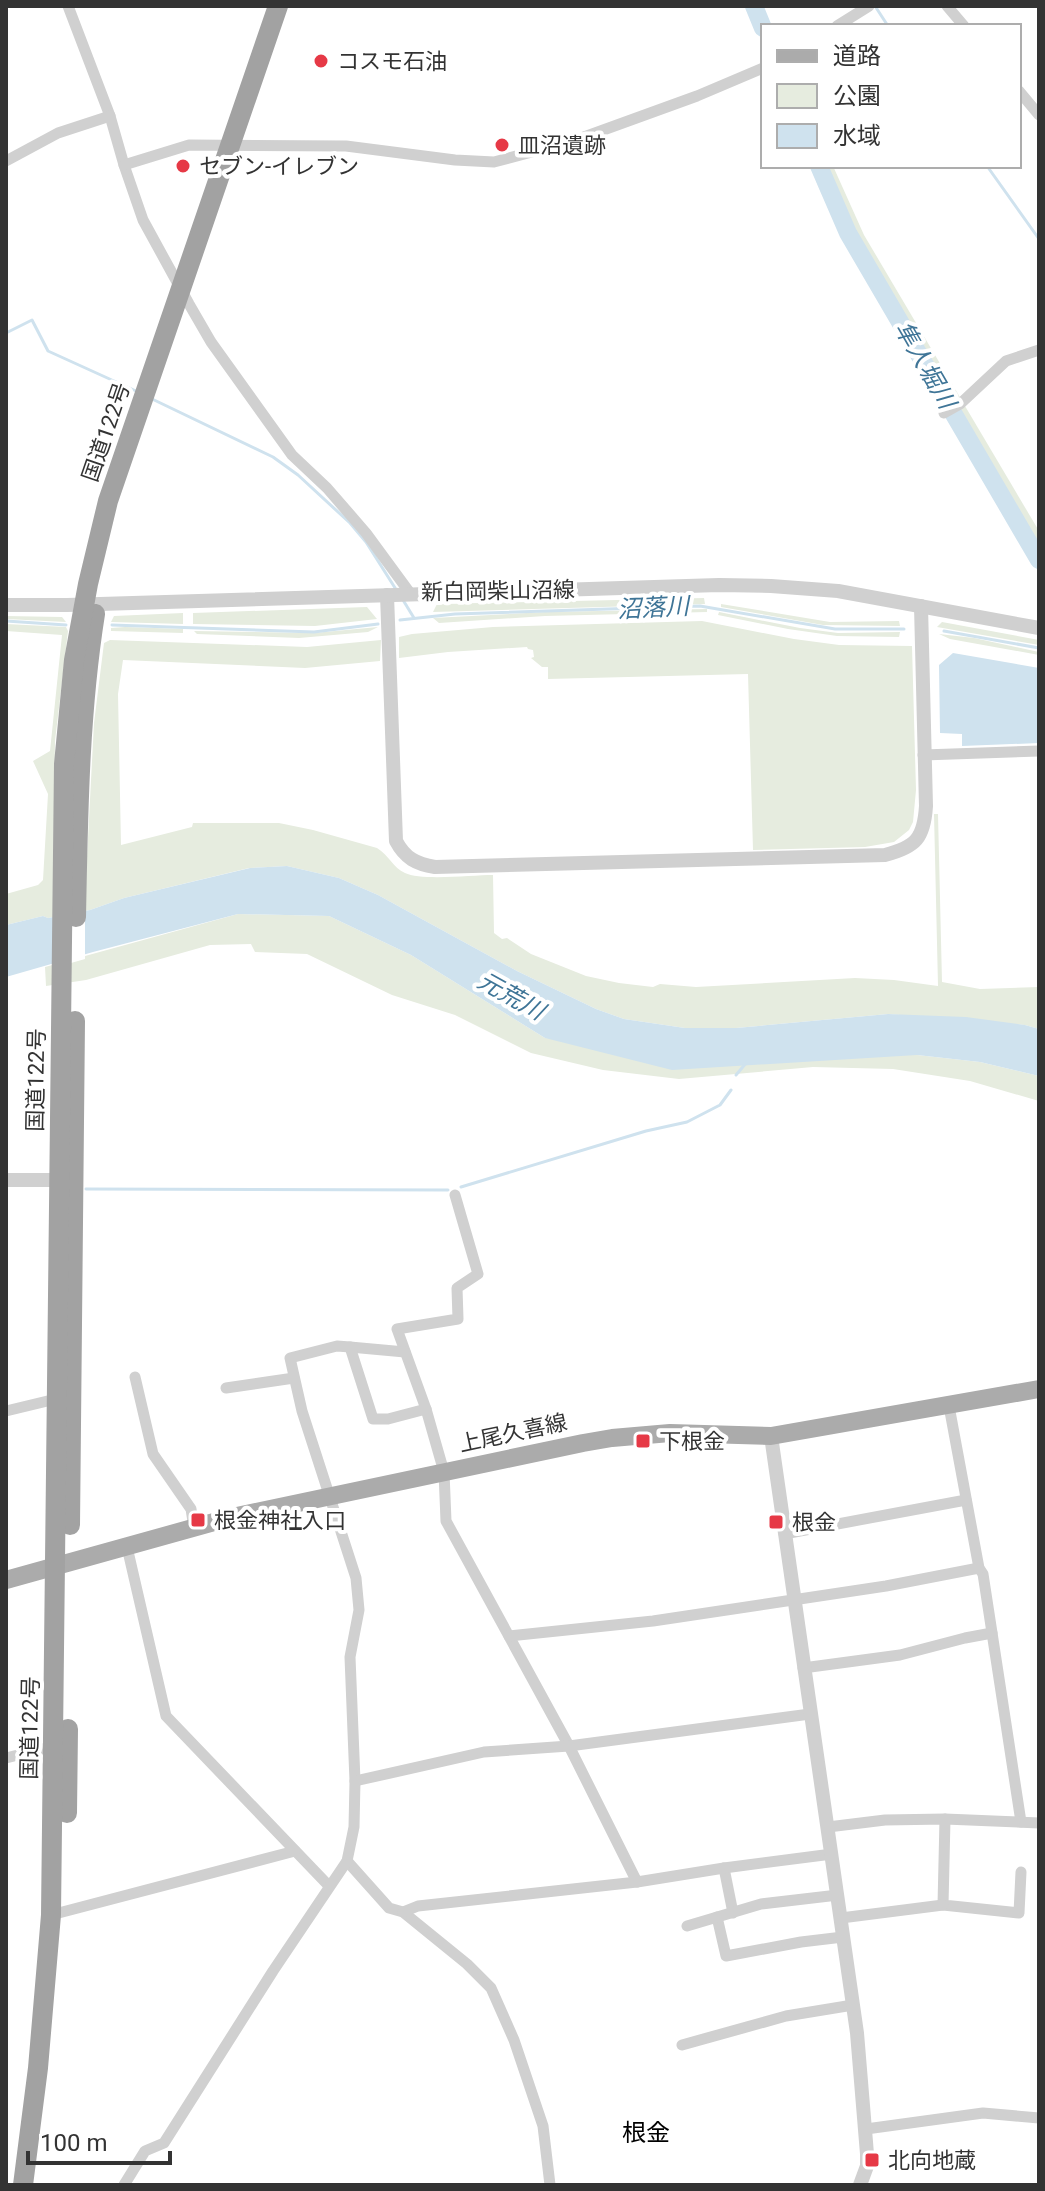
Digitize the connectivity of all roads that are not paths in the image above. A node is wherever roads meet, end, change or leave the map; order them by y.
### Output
1 (68, 6) edge
2 (278, 6) edge
3 (292, 6) edge
4 (869, 6) edge
5 (948, 6) edge
6 (840, 24) edge
7 (962, 24) edge
8 (761, 69) edge
9 (1021, 93) edge
10 (1039, 115) edge
11 (110, 116) junction
12 (237, 145) junction
13 (6, 161) edge
14 (124, 165) junction
15 (185, 296) junction
16 (1039, 350) edge
17 (944, 413) dead end
18 (410, 593) junction
19 (387, 595) junction
20 (90, 603) junction
21 (6, 605) edge
22 (921, 606) junction
23 (1039, 628) edge
24 (1039, 751) edge
25 (923, 755) junction
26 (6, 1180) edge
27 (67, 1180) junction
28 (455, 1195) dead end
29 (350, 1347) junction
30 (405, 1352) junction
31 (135, 1377) dead end
32 (294, 1378) junction
33 (226, 1388) dead end
34 (1039, 1389) edge
35 (65, 1397) junction
36 (949, 1406) junction
37 (426, 1409) junction
38 (6, 1411) edge
39 (771, 1436) junction
40 (444, 1472) junction
41 (329, 1496) junction
42 (966, 1500) junction
43 (194, 1528) junction
44 (784, 1534) junction
45 (127, 1547) junction
46 (63, 1565) junction
47 (979, 1568) junction
48 (6, 1580) edge
49 (794, 1600) junction
50 (992, 1633) junction
51 (509, 1636) junction
52 (803, 1668) junction
53 (810, 1714) junction
54 (54, 1746) junction
55 (569, 1746) junction
56 (6, 1758) edge
57 (355, 1781) junction
58 (945, 1819) junction
59 (1021, 1822) junction
60 (1039, 1823) edge
61 (828, 1827) junction
62 (295, 1851) junction
63 (832, 1854) junction
64 (347, 1861) junction
65 (724, 1868) junction
66 (1021, 1872) dead end
67 (637, 1882) junction
68 (329, 1886) junction
69 (838, 1895) junction
70 (943, 1905) junction
71 (403, 1912) junction
72 (57, 1913) junction
73 (733, 1913) junction
74 (717, 1917) junction
75 (841, 1918) junction
76 (687, 1926) dead end
77 (843, 1937) junction
78 (853, 2005) junction
79 (682, 2045) dead end
80 (1039, 2118) edge
81 (866, 2129) junction
82 (867, 2166) junction
83 (23, 2185) edge
84 (35, 2185) edge
85 (124, 2185) edge
86 (550, 2185) edge
87 (860, 2185) edge
88 (870, 2185) edge

1 - 11 street
2 - 12 highway, 国道122号
3 - 12 highway, 国道122号
4 - 6 street
5 - 7 street
8 - 12 street
9 - 10 street
11 - 13 street
11 - 14 street
12 - 14 street
12 - 15 highway, 国道122号
14 - 15 street
15 - 18 street
15 - 20 highway, 国道122号
16 - 17 street
18 - 19 street, 新白岡柴山沼線
18 - 22 street, 新白岡柴山沼線
19 - 20 street, 新白岡柴山沼線
19 - 25 street
20 - 21 street, 新白岡柴山沼線
20 - 27 highway, 国道122号
22 - 23 street, 新白岡柴山沼線
22 - 25 street
24 - 25 street
26 - 27 street
27 - 35 highway, 国道122号
28 - 30 street
29 - 30 street
29 - 32 street
29 - 37 street
30 - 37 street
31 - 43 street
32 - 33 street
32 - 41 street
34 - 36 main road, 上尾久喜線
35 - 38 street
35 - 46 highway, 国道122号
36 - 39 main road, 上尾久喜線
36 - 42 street
37 - 40 street
39 - 40 main road, 上尾久喜線
39 - 44 street
40 - 41 main road, 上尾久喜線
40 - 51 street
41 - 43 main road, 上尾久喜線
41 - 57 street
42 - 44 street
42 - 47 street
43 - 45 main road, 上尾久喜線
44 - 49 street
45 - 46 main road, 上尾久喜線
45 - 62 street
46 - 48 main road, 上尾久喜線
46 - 54 highway, 国道122号
46 - 72 highway, 国道122号
47 - 49 street
47 - 50 street
49 - 51 street
49 - 52 street
50 - 52 street
50 - 59 street
51 - 55 street
52 - 53 street
53 - 55 street
53 - 61 street
54 - 56 street
54 - 72 highway, 国道122号
55 - 57 street
55 - 67 street
57 - 64 street
58 - 59 street
58 - 61 street
58 - 70 street
59 - 60 street
61 - 63 street
62 - 68 street
62 - 72 street
63 - 65 street
63 - 69 street
64 - 68 street
64 - 71 street
65 - 67 street
65 - 73 street
66 - 70 street
67 - 71 street
68 - 85 street
69 - 73 street
69 - 75 street
70 - 75 street
71 - 86 street
72 - 83 highway, 国道122号
72 - 84 highway, 国道122号
73 - 74 street
74 - 76 street
74 - 77 street
75 - 77 street
77 - 78 street
78 - 79 street
78 - 81 street
80 - 81 street
81 - 82 street
82 - 87 street
82 - 88 street

